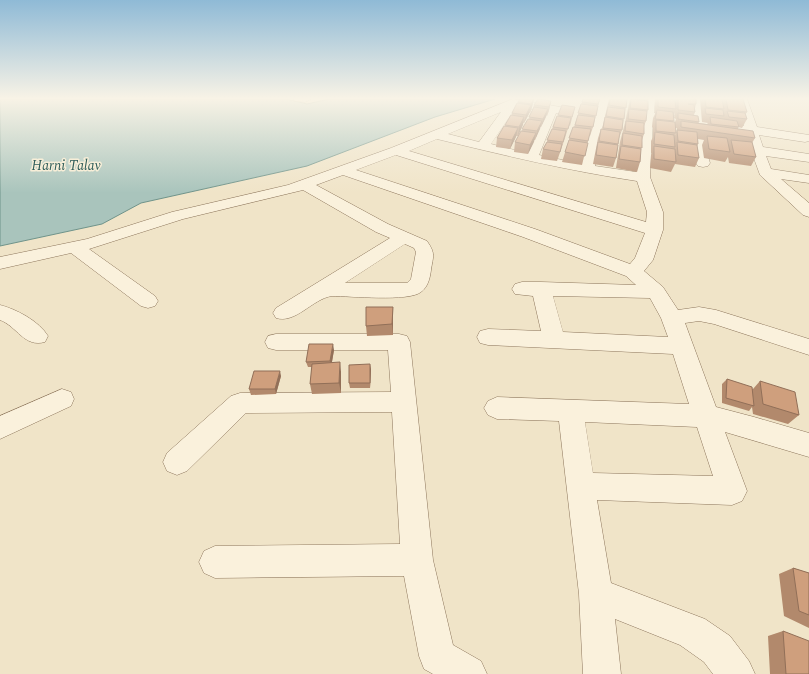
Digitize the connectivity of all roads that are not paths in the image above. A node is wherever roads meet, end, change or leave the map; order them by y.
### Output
1 (447, 130) edge
2 (495, 130) edge
3 (543, 130) edge
4 (597, 130) edge
5 (647, 130) edge
6 (751, 130) edge
7 (754, 130) edge
8 (436, 135) junction
9 (805, 138) dead end
10 (483, 146) junction
11 (757, 150) junction
12 (396, 151) junction
13 (532, 158) junction
14 (809, 158) edge
15 (703, 163) dead end
16 (587, 169) junction
17 (344, 171) junction
18 (766, 172) junction
19 (643, 177) junction
20 (809, 179) edge
21 (305, 185) junction
22 (803, 202) edge
23 (809, 212) edge
24 (654, 230) junction
25 (404, 237) junction
26 (76, 246) junction
27 (0, 263) edge
28 (633, 272) junction
29 (319, 291) junction
30 (656, 292) junction
31 (148, 302) dead end
32 (0, 312) edge
33 (283, 313) dead end
34 (672, 318) junction
35 (37, 336) dead end
36 (488, 337) dead end
37 (554, 340) junction
38 (276, 342) dead end
39 (681, 346) junction
40 (809, 346) edge
41 (62, 399) dead end
42 (404, 402) junction
43 (497, 408) dead end
44 (570, 410) junction
45 (706, 416) junction
46 (0, 428) edge
47 (809, 445) edge
48 (178, 462) dead end
49 (581, 486) junction
50 (417, 560) junction
51 (215, 562) dead end
52 (596, 594) junction
53 (468, 674) edge
54 (602, 674) edge
55 (736, 674) edge

1 - 8 street
2 - 10 street
3 - 13 street
4 - 16 street
5 - 19 street
6 - 11 street
7 - 9 street
8 - 10 street
8 - 12 street
10 - 13 street
11 - 14 street
11 - 15 street
11 - 18 street
12 - 17 street
12 - 24 street
13 - 16 street
16 - 19 street
17 - 21 street
17 - 28 street
18 - 20 street
18 - 22 street
19 - 24 street
21 - 25 street
21 - 26 street
22 - 23 street
24 - 28 street
25 - 29 street
25 - 29 street
26 - 27 street
26 - 31 street
28 - 30 street
29 - 33 street
30 - 34 street
30 - 37 street
32 - 35 street
34 - 39 street
34 - 40 street
36 - 37 street
37 - 39 street
38 - 42 street
39 - 45 street
41 - 46 street
42 - 48 street
42 - 50 street
43 - 44 street
44 - 45 street
44 - 49 street
45 - 47 street
45 - 49 street
49 - 52 street
50 - 51 street
50 - 53 street
52 - 54 street
52 - 55 street

